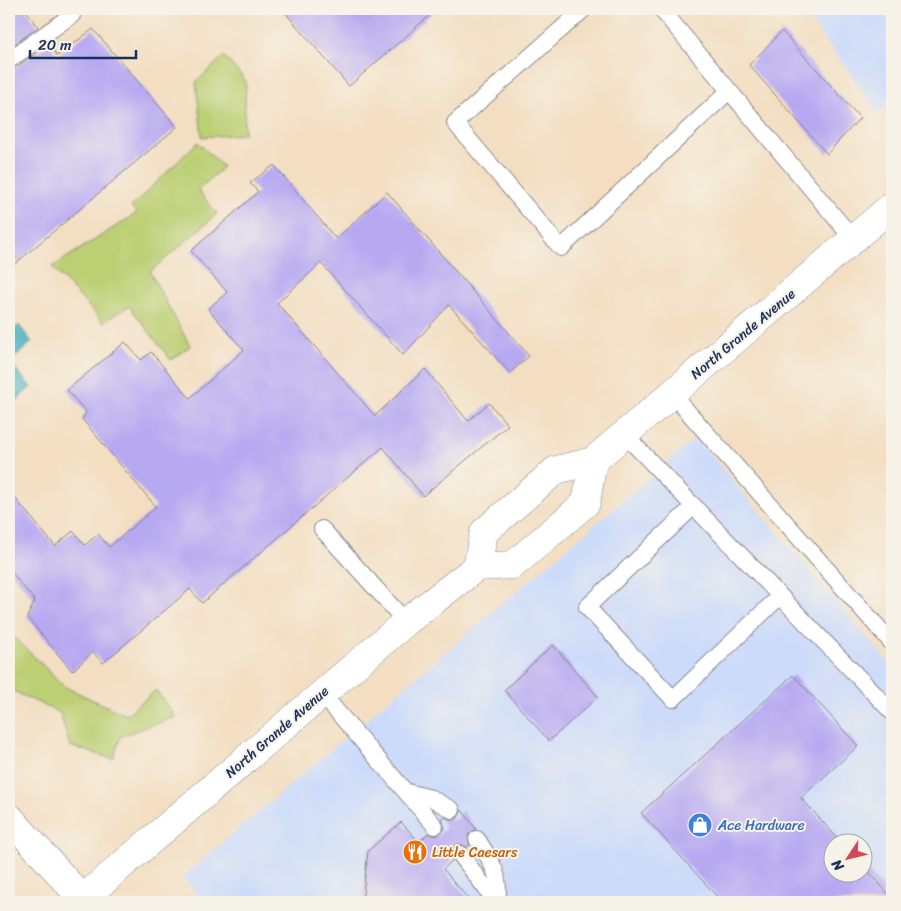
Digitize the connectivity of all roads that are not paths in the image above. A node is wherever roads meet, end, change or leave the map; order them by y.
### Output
1 (72, 9) edge
2 (584, 9) edge
3 (661, 9) edge
4 (9, 60) edge
5 (729, 90) junction
6 (892, 206) edge
7 (854, 240) junction
8 (672, 394) junction
9 (625, 435) junction
10 (593, 461) junction
11 (694, 506) junction
12 (322, 529) dead end
13 (477, 566) junction
14 (780, 596) junction
15 (406, 622) junction
16 (892, 643) edge
17 (322, 694) junction
18 (892, 712) edge
19 (407, 792) junction
20 (452, 810) dead end
21 (9, 816) edge
22 (435, 826) dead end
23 (477, 839) dead end
24 (460, 854) dead end
25 (82, 901) edge
26 (496, 902) edge

1 - 4 lane
2 - 5 lane
3 - 5 lane
5 - 7 lane
6 - 7 main road, North Grande Avenue
7 - 8 main road, North Grande Avenue
8 - 9 main road, North Grande Avenue
8 - 16 lane
9 - 10 main road, North Grande Avenue
9 - 11 lane
10 - 13 main road, North Grande Avenue
10 - 13 main road
11 - 14 lane
11 - 14 lane
12 - 15 lane
13 - 15 main road, North Grande Avenue
14 - 18 lane
15 - 17 main road, North Grande Avenue
17 - 19 lane
17 - 25 main road, North Grande Avenue
19 - 20 lane
19 - 22 lane
21 - 25 main road
23 - 26 lane
24 - 26 lane

